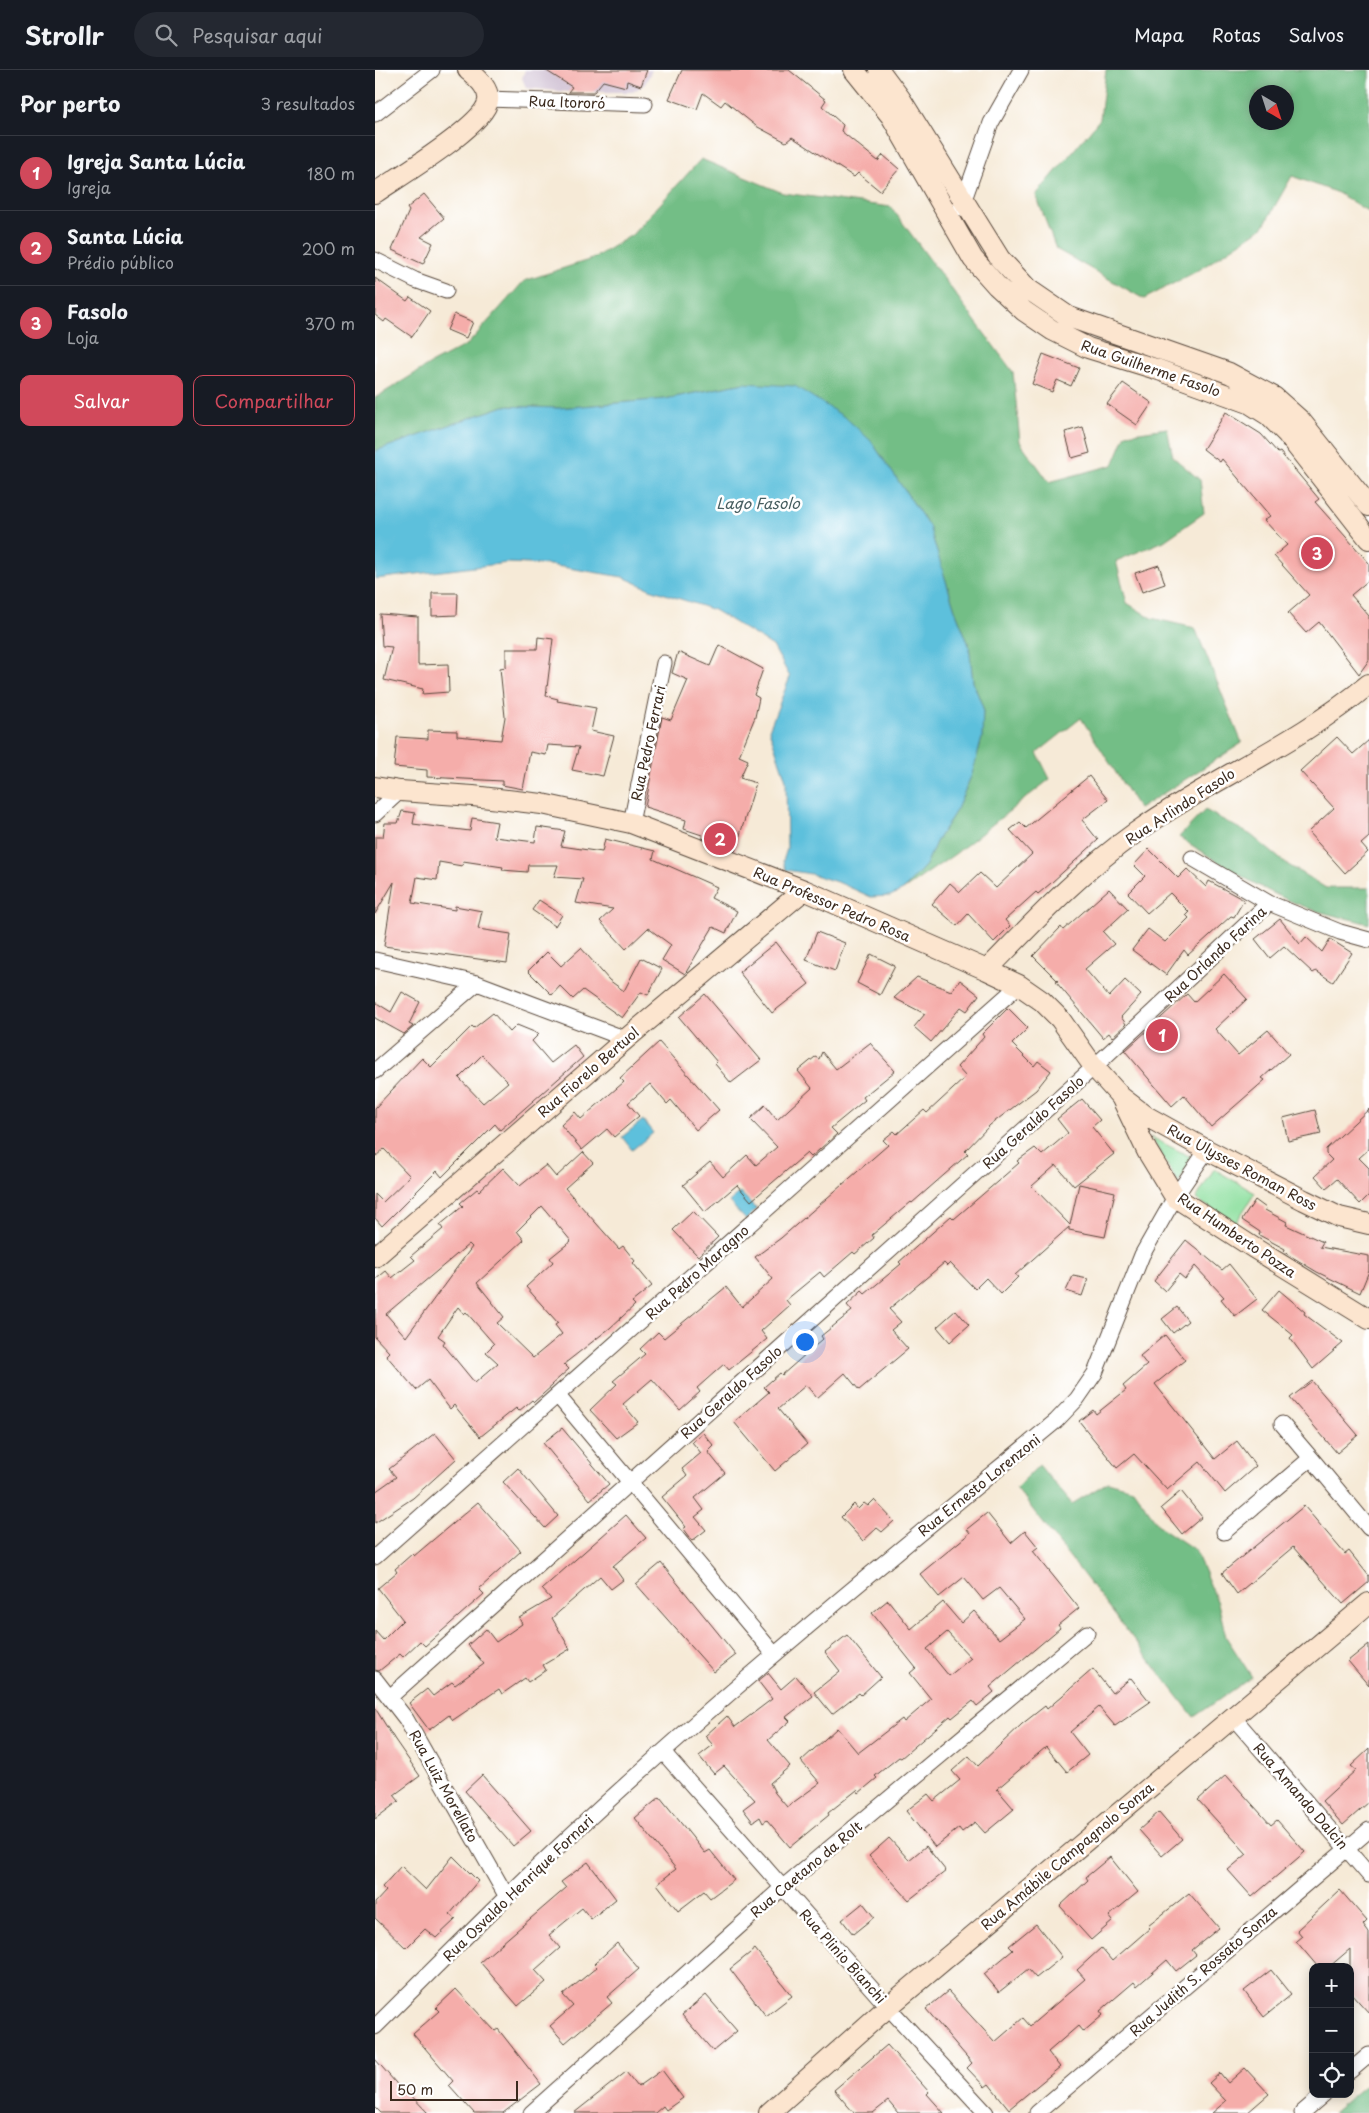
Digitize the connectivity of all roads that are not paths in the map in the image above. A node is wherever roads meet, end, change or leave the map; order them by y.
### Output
1 (432, 70) edge
2 (468, 70) edge
3 (854, 70) edge
4 (879, 70) edge
5 (1021, 70) edge
6 (488, 99) junction
7 (645, 104) dead end
8 (375, 114) edge
9 (375, 193) edge
10 (964, 203) junction
11 (953, 223) junction
12 (375, 260) edge
13 (447, 291) dead end
14 (1369, 506) edge
15 (1369, 539) edge
16 (665, 663) dead end
17 (1369, 684) edge
18 (375, 787) edge
19 (400, 791) junction
20 (375, 814) edge
21 (631, 823) junction
22 (1192, 858) dead end
23 (804, 890) junction
24 (1269, 903) junction
25 (1369, 940) edge
26 (375, 960) edge
27 (987, 970) junction
28 (477, 983) junction
29 (1019, 985) junction
30 (626, 1038) junction
31 (1094, 1067) junction
32 (375, 1071) edge
33 (1121, 1097) junction
34 (1207, 1150) junction
35 (1175, 1197) junction
36 (1369, 1224) edge
37 (375, 1257) edge
38 (1369, 1320) edge
39 (558, 1396) junction
40 (1282, 1424) dead end
41 (1311, 1458) junction
42 (631, 1481) junction
43 (1369, 1528) edge
44 (1224, 1532) dead end
45 (375, 1557) edge
46 (1369, 1603) edge
47 (1087, 1633) dead end
48 (774, 1654) junction
49 (375, 1680) edge
50 (390, 1697) junction
51 (1233, 1717) junction
52 (663, 1752) junction
53 (1369, 1830) edge
54 (1346, 1849) junction
55 (1369, 1875) edge
56 (782, 1888) junction
57 (507, 1897) junction
58 (888, 2008) junction
59 (375, 2027) edge
60 (1369, 2055) edge
61 (1354, 2068) edge
62 (1319, 2098) edge
63 (531, 2113) edge
64 (769, 2113) edge
65 (986, 2113) edge
66 (1037, 2113) edge
67 (1302, 2113) edge

1 - 8 street
2 - 6 main road
3 - 11 main road, Rua Guilherme Fasolo
4 - 10 main road, Rua Guilherme Fasolo
5 - 10 street
6 - 7 street, Rua Itororó
6 - 9 main road
10 - 11 street
10 - 14 main road, Rua Guilherme Fasolo
11 - 15 main road, Rua Guilherme Fasolo
12 - 13 street
16 - 21 street, Rua Pedro Ferrari
17 - 27 main road, Rua Arlindo Fasolo
18 - 19 main road, Rua Professor Pedro Rosa
19 - 20 street
19 - 21 main road, Rua Professor Pedro Rosa
21 - 23 main road, Rua Professor Pedro Rosa
22 - 24 street
23 - 27 main road, Rua Professor Pedro Rosa
23 - 30 main road, Rua Fiorelo Bertuol
24 - 25 street
24 - 31 street, Rua Orlando Farina
26 - 28 street
27 - 29 main road, Rua Professor Pedro Rosa
28 - 30 street
28 - 32 street
29 - 31 main road, Rua Professor Pedro Rosa
29 - 39 street, Rua Pedro Maragno
30 - 37 main road, Rua Fiorelo Bertuol
31 - 33 main road, Rua Professor Pedro Rosa
31 - 42 street, Rua Geraldo Fasolo
33 - 34 main road, Rua Ulysses Roman Ross
33 - 35 main road, Rua Humberto Pozza
34 - 35 street, Rua Ernesto Lorenzoni
34 - 36 main road, Rua Ulysses Roman Ross
35 - 38 main road, Rua Humberto Pozza
35 - 48 street, Rua Ernesto Lorenzoni
39 - 42 street
39 - 45 street, Rua Pedro Maragno
40 - 41 street
41 - 43 street
41 - 44 street
42 - 48 street
42 - 50 street, Rua Geraldo Fasolo
46 - 51 main road, Rua Amábile Campagnolo Sonza
47 - 56 street, Rua Caetano da Rolt
48 - 52 street, Rua Ernesto Lorenzoni
49 - 50 street, Rua Luiz Morellato
50 - 57 street, Rua Luiz Morellato
51 - 54 street, Rua Amando Dalcin
51 - 58 main road, Rua Amábile Campagnolo Sonza
52 - 56 street, Rua Plinio Bianchi
52 - 57 street, Rua Osvaldo Henrique Fornari
53 - 54 street, Rua Judith S. Rossato Sonza
54 - 55 street, Rua Amando Dalcin
54 - 66 street, Rua Judith S. Rossato Sonza
56 - 58 street, Rua Plinio Bianchi
56 - 63 street, Rua Caetano da Rolt
57 - 59 street, Rua Osvaldo Henrique Fornari
58 - 64 main road, Rua Amábile Campagnolo Sonza
58 - 65 street, Rua Plinio Bianchi
60 - 61 street
62 - 67 street

